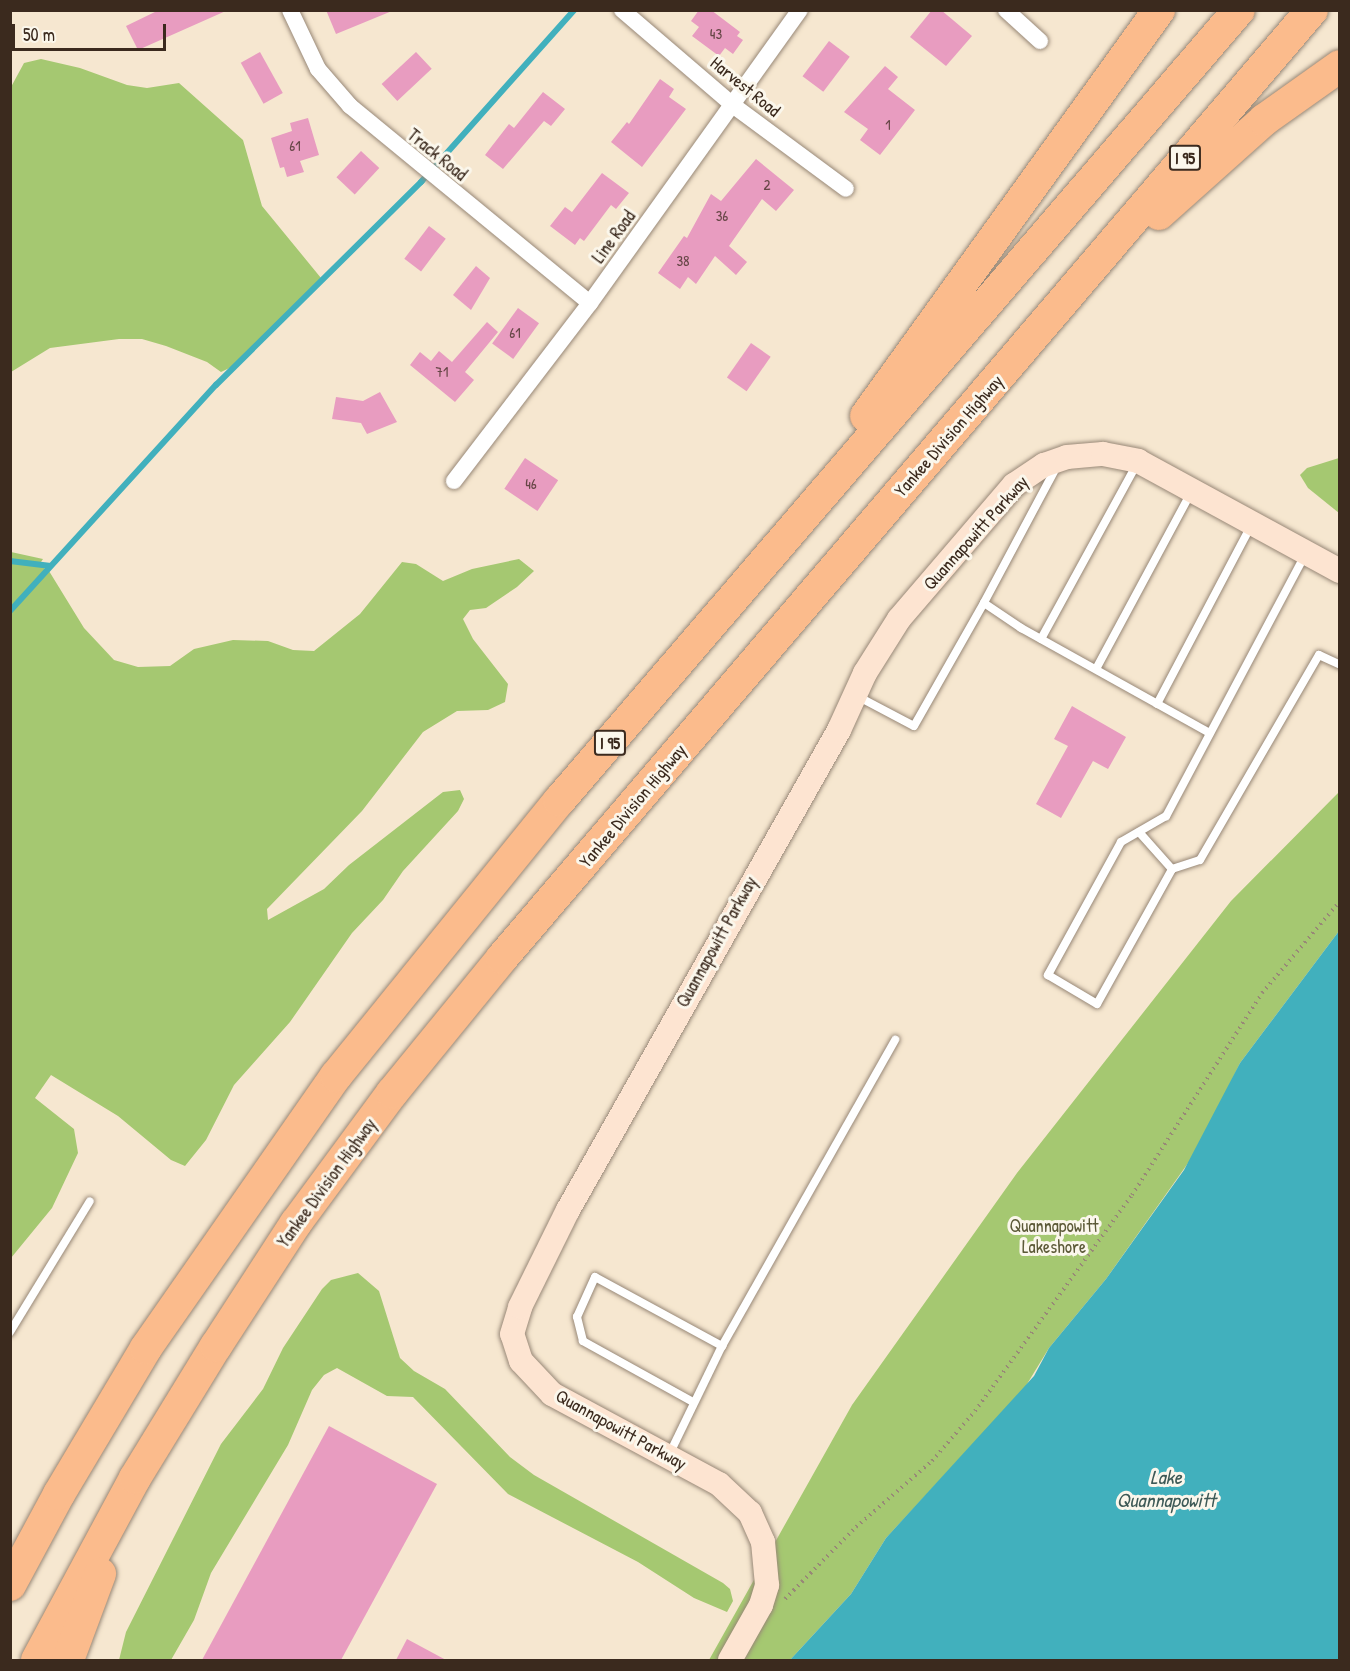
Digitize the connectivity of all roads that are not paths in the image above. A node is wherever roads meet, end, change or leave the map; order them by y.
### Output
1 (290, 10) edge
2 (622, 10) edge
3 (800, 10) edge
4 (1006, 10) edge
5 (1159, 10) edge
6 (1239, 10) edge
7 (1312, 10) edge
8 (1040, 41) dead end
9 (1340, 66) edge
10 (734, 106) junction
11 (846, 189) dead end
12 (590, 303) junction
13 (1059, 307) junction
14 (1061, 459) junction
15 (1138, 461) junction
16 (454, 481) dead end
17 (1192, 490) junction
18 (1252, 523) junction
19 (1306, 553) junction
20 (1340, 571) edge
21 (743, 590) junction
22 (984, 603) junction
23 (1041, 639) junction
24 (1340, 665) edge
25 (1096, 669) junction
26 (855, 695) junction
27 (1157, 704) junction
28 (1210, 733) junction
29 (1138, 832) junction
30 (1172, 869) junction
31 (895, 1040) dead end
32 (90, 1201) dead end
33 (10, 1332) edge
34 (722, 1346) junction
35 (693, 1402) junction
36 (668, 1456) junction
37 (135, 1478) junction
38 (10, 1585) edge
39 (37, 1660) edge
40 (68, 1660) edge
41 (730, 1660) edge

1 - 12 street, Track Road
2 - 10 street, Harvest Road
3 - 10 street, Line Road
4 - 8 street
5 - 21 highway
6 - 21 highway, I 95
7 - 13 highway, Yankee Division Highway / I 95
9 - 13 highway
10 - 11 street, Harvest Road
10 - 12 street, Line Road
12 - 16 street, Line Road
13 - 37 highway, Yankee Division Highway / I 95
14 - 15 street, Quannapowitt Parkway
14 - 22 lane
14 - 26 street, Quannapowitt Parkway
15 - 17 street, Quannapowitt Parkway
15 - 23 lane
17 - 18 street, Quannapowitt Parkway
17 - 25 lane
18 - 19 street, Quannapowitt Parkway
18 - 27 lane
19 - 20 street, Quannapowitt Parkway
19 - 28 lane
21 - 38 highway, I 95
22 - 23 lane
22 - 26 lane
23 - 25 lane
24 - 30 lane
25 - 27 lane
26 - 36 street, Quannapowitt Parkway
27 - 28 lane
28 - 29 lane
29 - 30 lane
29 - 30 lane
31 - 34 lane
32 - 33 lane
34 - 35 lane
34 - 35 lane
35 - 36 lane
36 - 41 street, Quannapowitt Parkway
37 - 39 highway, Yankee Division Highway / I 95
37 - 40 highway

